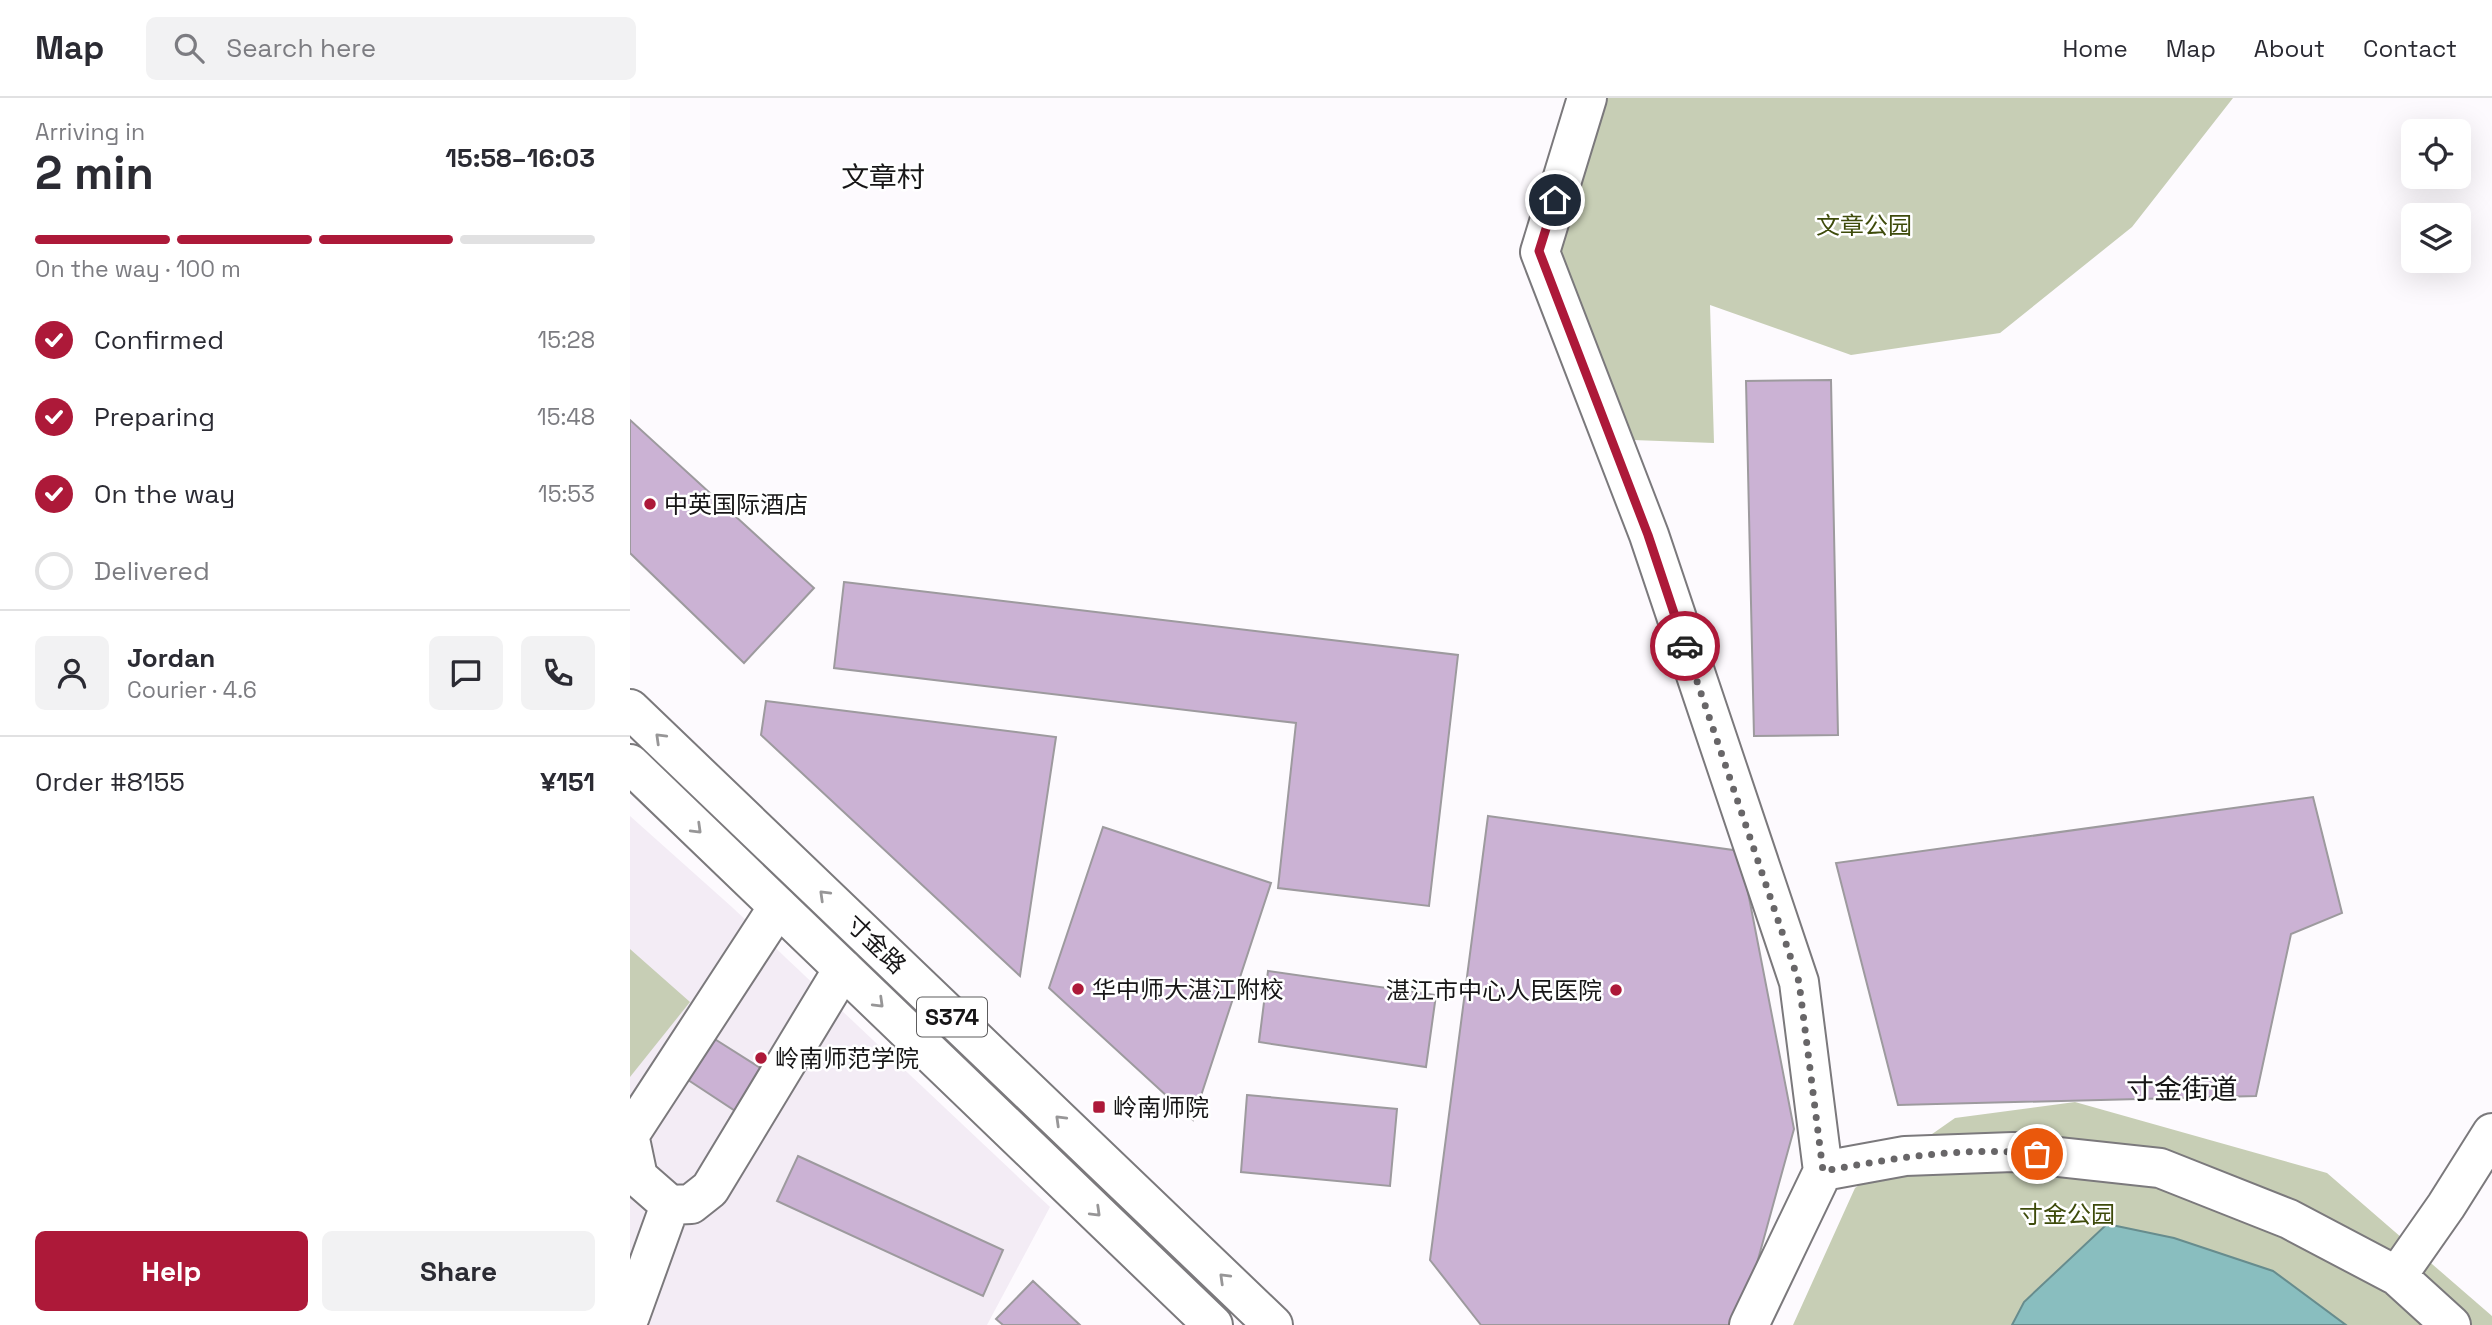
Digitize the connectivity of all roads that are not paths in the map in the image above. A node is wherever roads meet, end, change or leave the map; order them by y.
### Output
1 (1587, 98) edge
2 (630, 709) edge
3 (630, 764) edge
4 (778, 907) junction
5 (843, 969) junction
6 (2492, 1133) edge
7 (630, 1137) edge
8 (1823, 1171) junction
9 (670, 1205) junction
10 (2397, 1276) junction
11 (630, 1316) edge
12 (1213, 1325) edge
13 (1273, 1325) edge
14 (1749, 1325) edge
15 (2451, 1325) edge

1 - 8 street
13 -> 2 street, 寸金路 / S374
3 -> 4 street, 寸金路 / S374
4 - 5 street, 寸金路 / S374
4 - 7 street
5 - 9 street
5 -> 12 street, 寸金路 / S374
6 - 10 street
7 - 9 street
8 - 10 street
8 - 14 street
9 - 11 street
10 - 15 street

